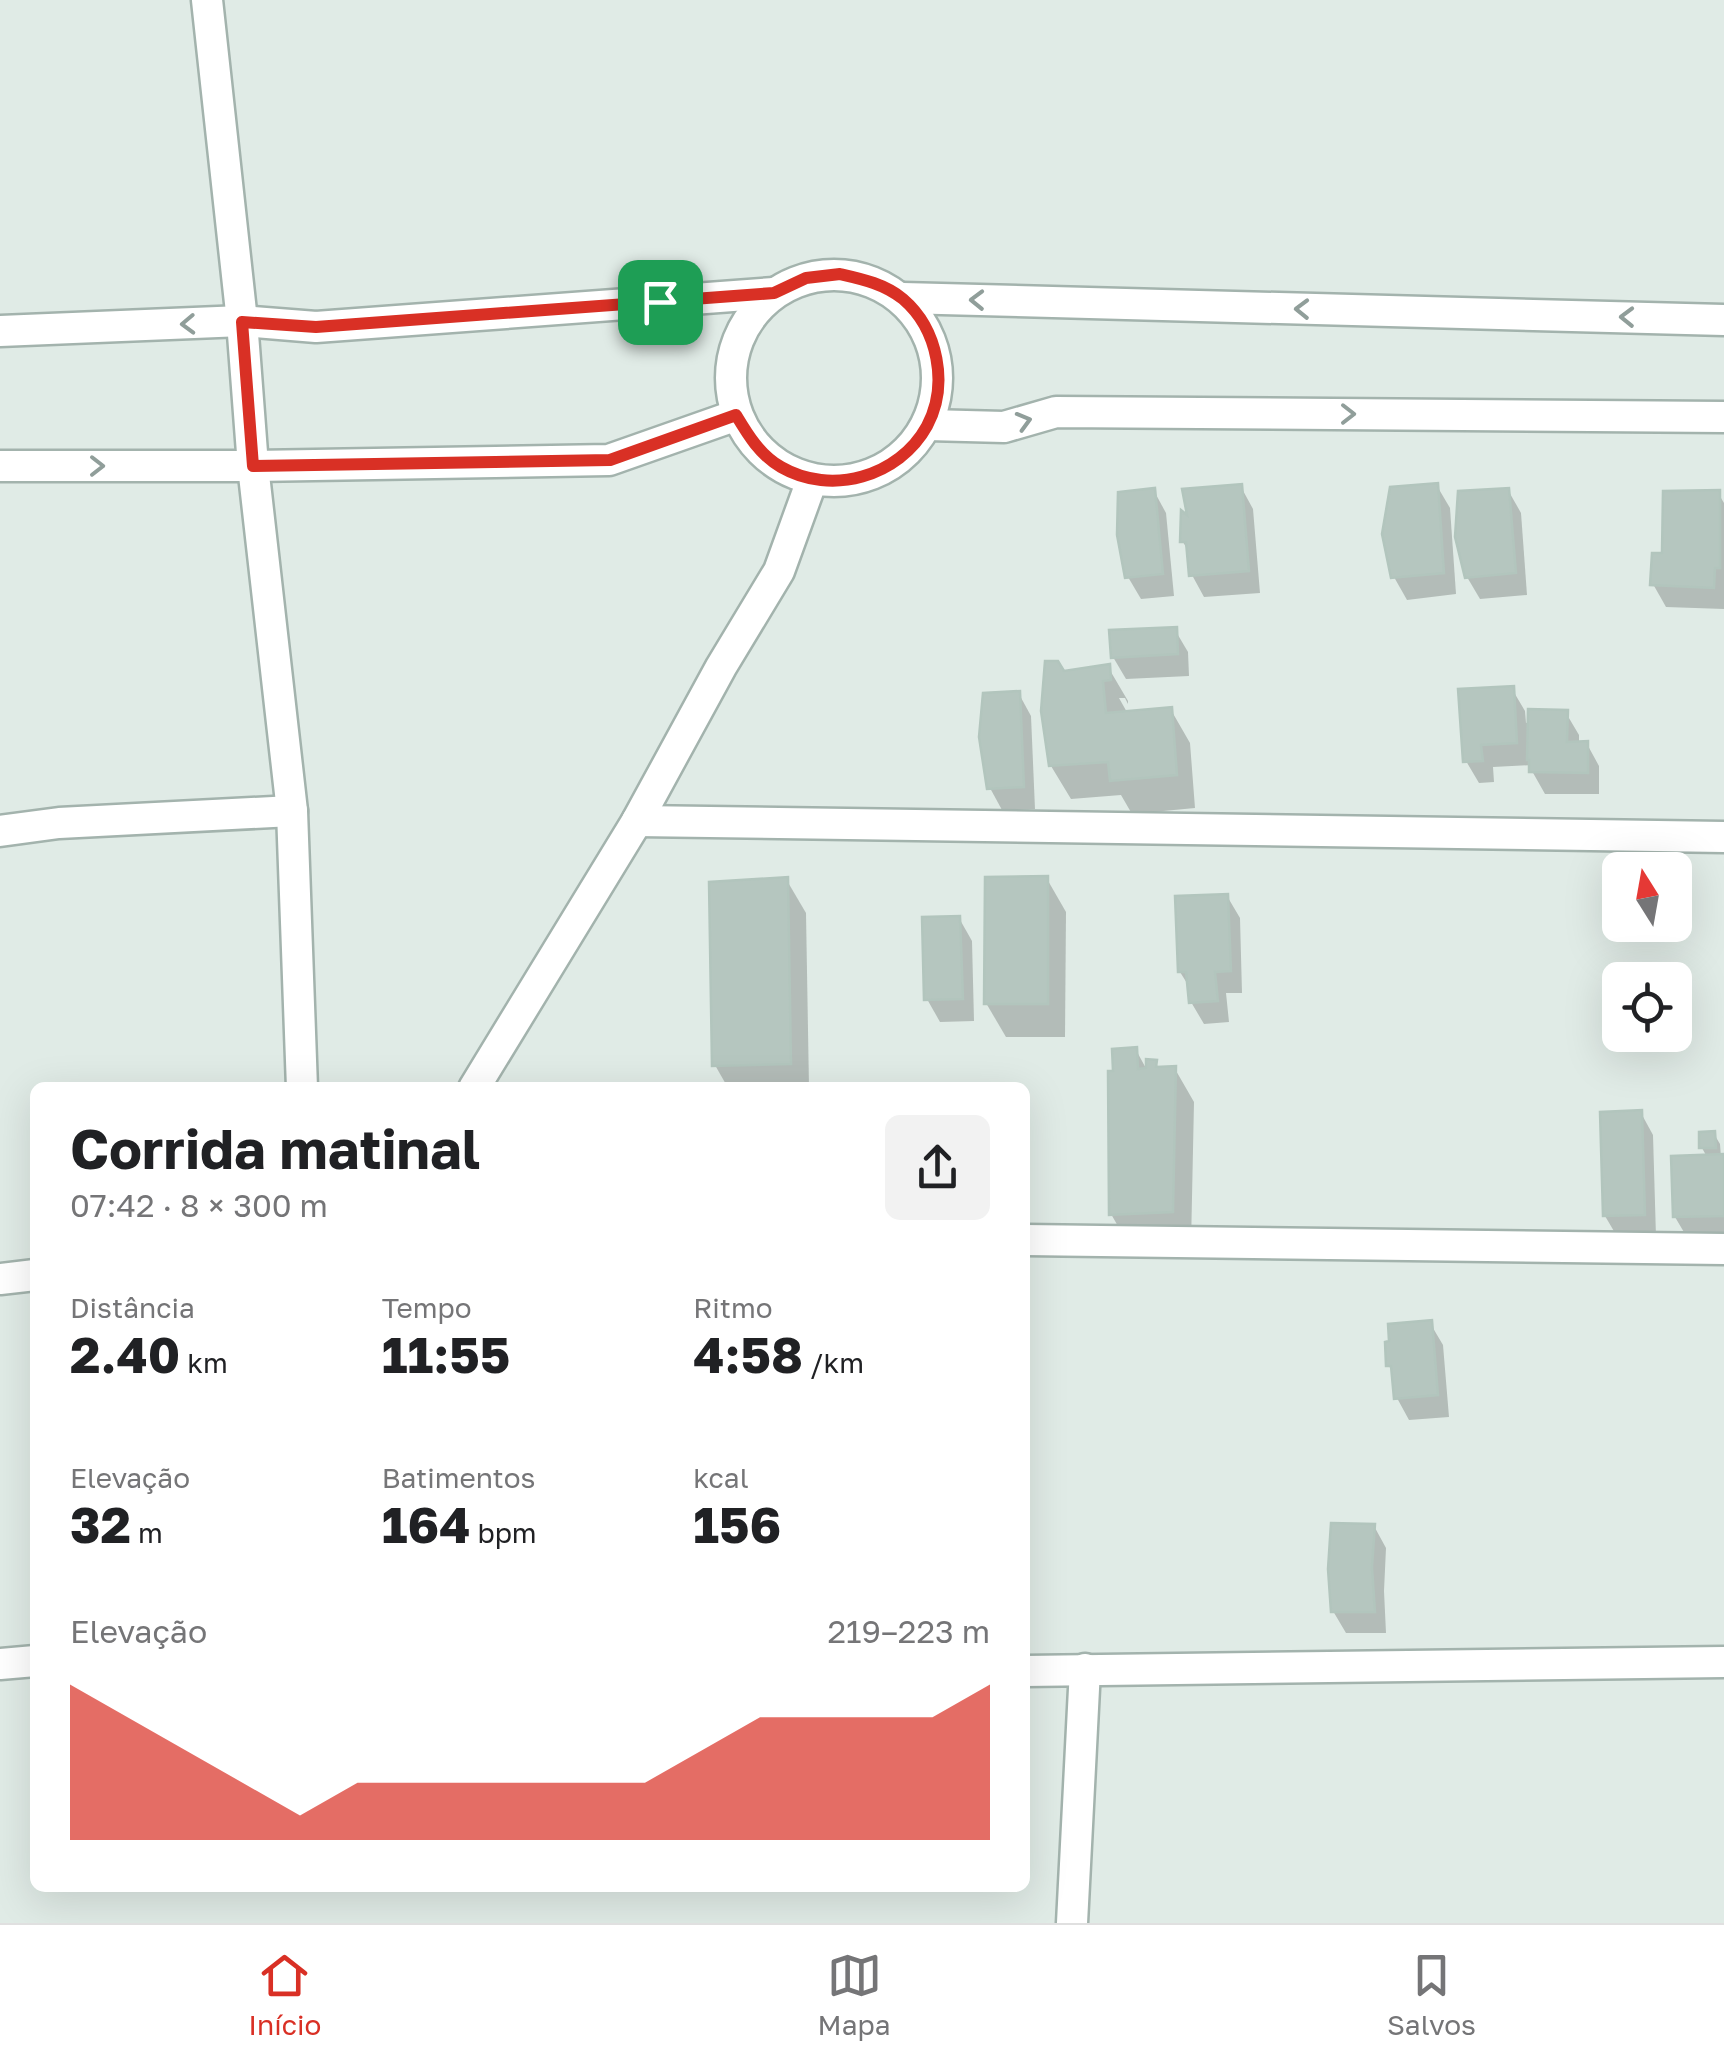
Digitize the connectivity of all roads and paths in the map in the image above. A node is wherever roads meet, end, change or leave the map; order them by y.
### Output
1 (207, 0) edge
2 (774, 293) junction
3 (902, 298) junction
4 (1724, 320) edge
5 (242, 322) junction
6 (0, 331) edge
7 (736, 415) junction
8 (1724, 417) edge
9 (928, 424) junction
10 (0, 466) edge
11 (253, 466) junction
12 (812, 480) junction
13 (292, 811) junction
14 (638, 822) junction
15 (0, 830) edge
16 (1724, 837) edge
17 (302, 1082) edge
18 (478, 1082) edge
19 (1030, 1240) edge
20 (1724, 1249) edge
21 (30, 1276) edge
22 (0, 1279) edge
23 (30, 1661) edge
24 (1724, 1662) edge
25 (0, 1664) edge
26 (1085, 1669) junction
27 (1030, 1671) edge
28 (1072, 1923) edge

1 - 5 street
2 - 3 street
2 - 5 street
2 - 7 street
4 -> 3 street
3 - 9 street
5 -> 6 street
5 - 11 street
7 - 11 street
7 - 12 street
9 -> 8 street
9 - 12 street
10 -> 11 street
11 - 13 street
12 - 14 street
13 - 15 street
13 - 17 street
14 - 16 street
14 - 18 street
19 - 20 street
21 - 22 street
23 - 25 street
24 - 26 street
26 - 27 street
26 - 28 street

